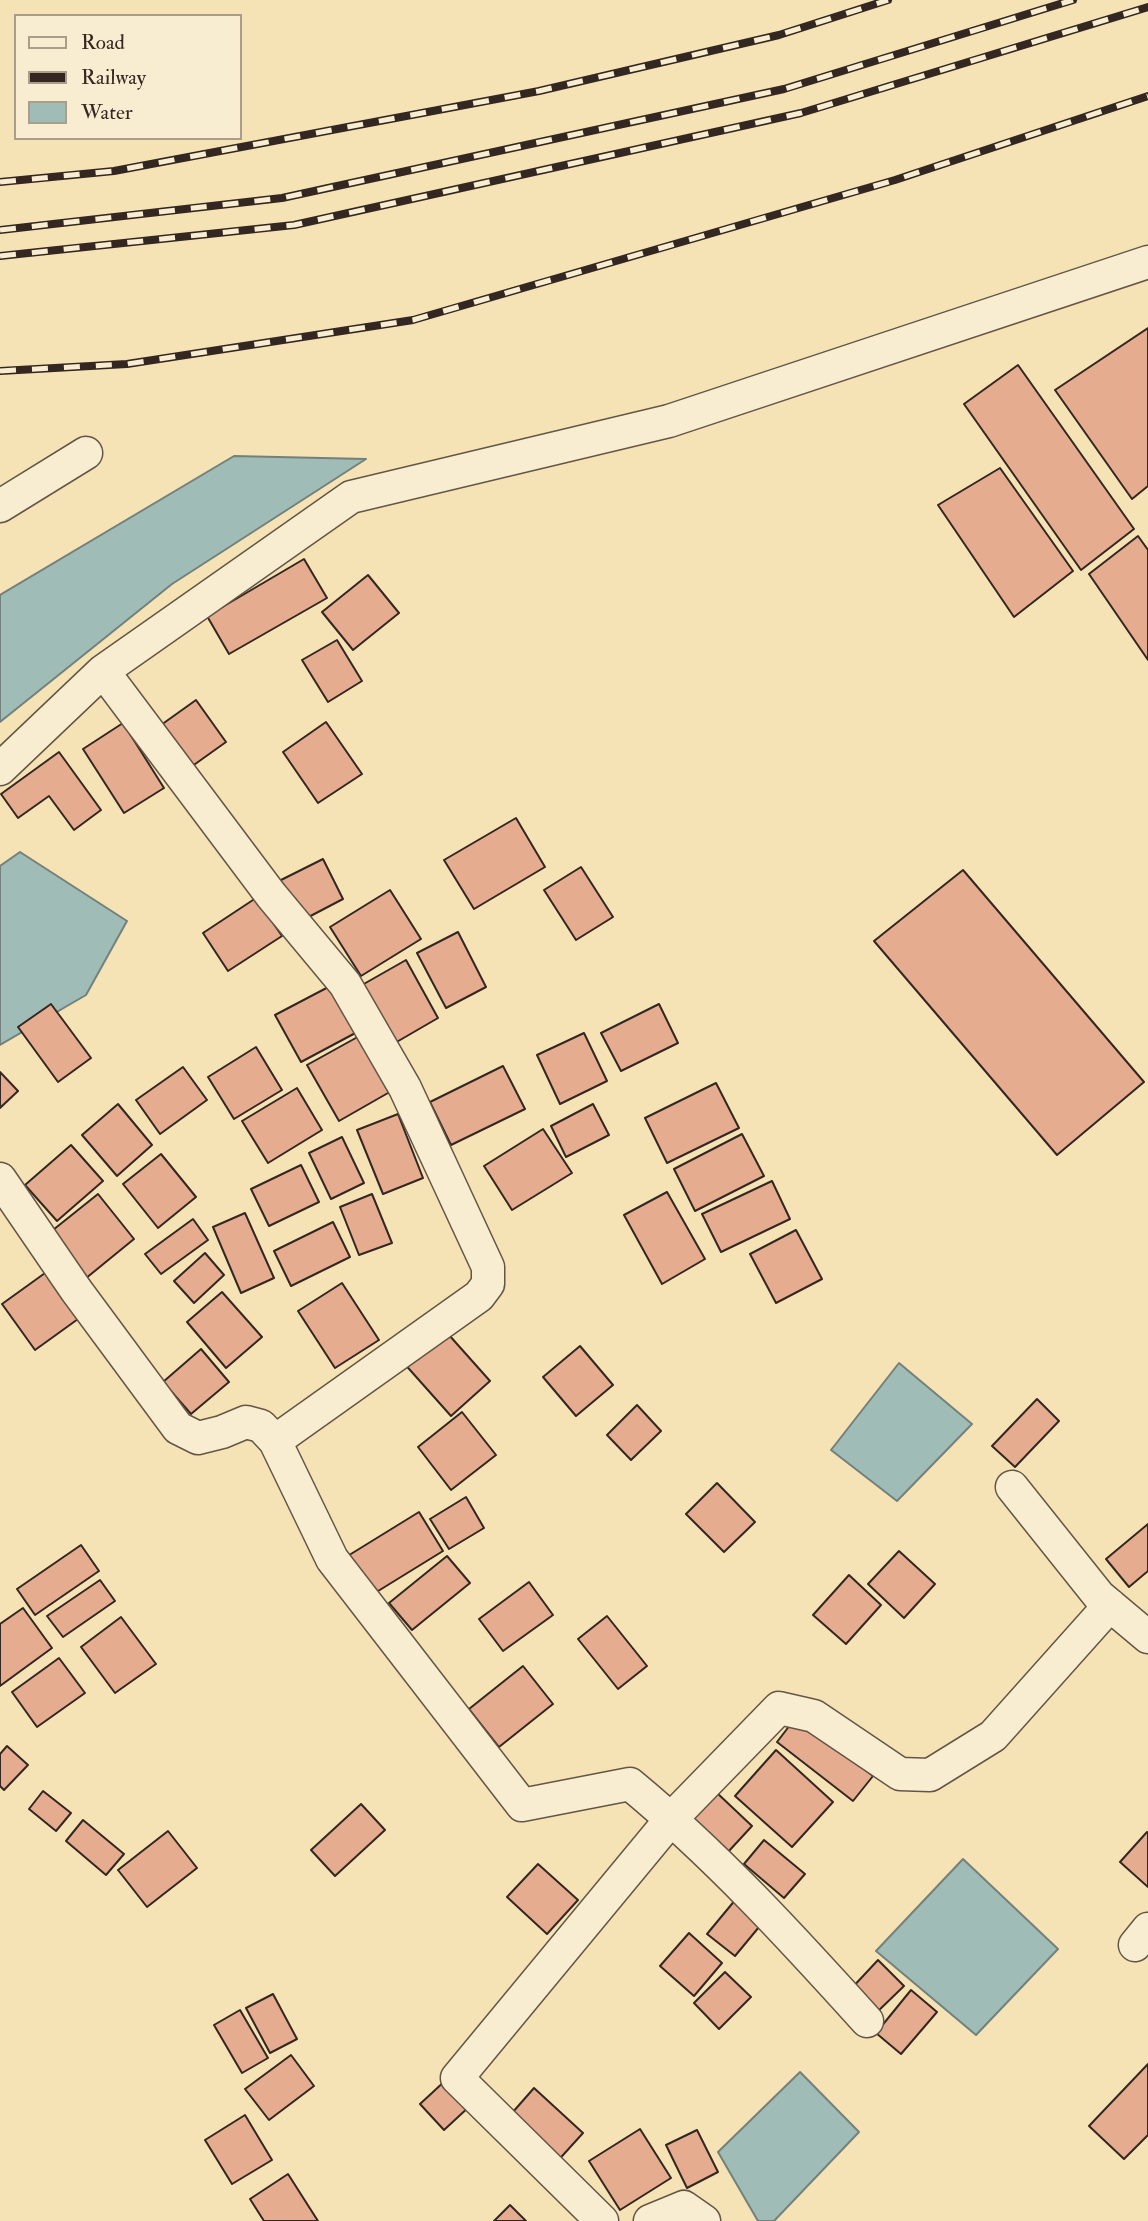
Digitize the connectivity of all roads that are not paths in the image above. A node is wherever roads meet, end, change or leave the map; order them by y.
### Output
1 (1148, 262) edge
2 (86, 453) dead end
3 (0, 506) edge
4 (103, 671) junction
5 (0, 769) edge
6 (0, 1179) edge
7 (275, 1441) junction
8 (1013, 1487) dead end
9 (1110, 1605) junction
10 (1148, 1637) edge
11 (672, 1818) junction
12 (867, 2021) dead end
13 (602, 2221) edge
14 (650, 2221) edge
15 (704, 2221) edge

1 - 4 street
2 - 3 street
4 - 5 street
4 - 7 street
6 - 7 street
7 - 11 street
8 - 9 street
9 - 10 street
9 - 11 street
11 - 12 street
11 - 13 street
14 - 15 street

